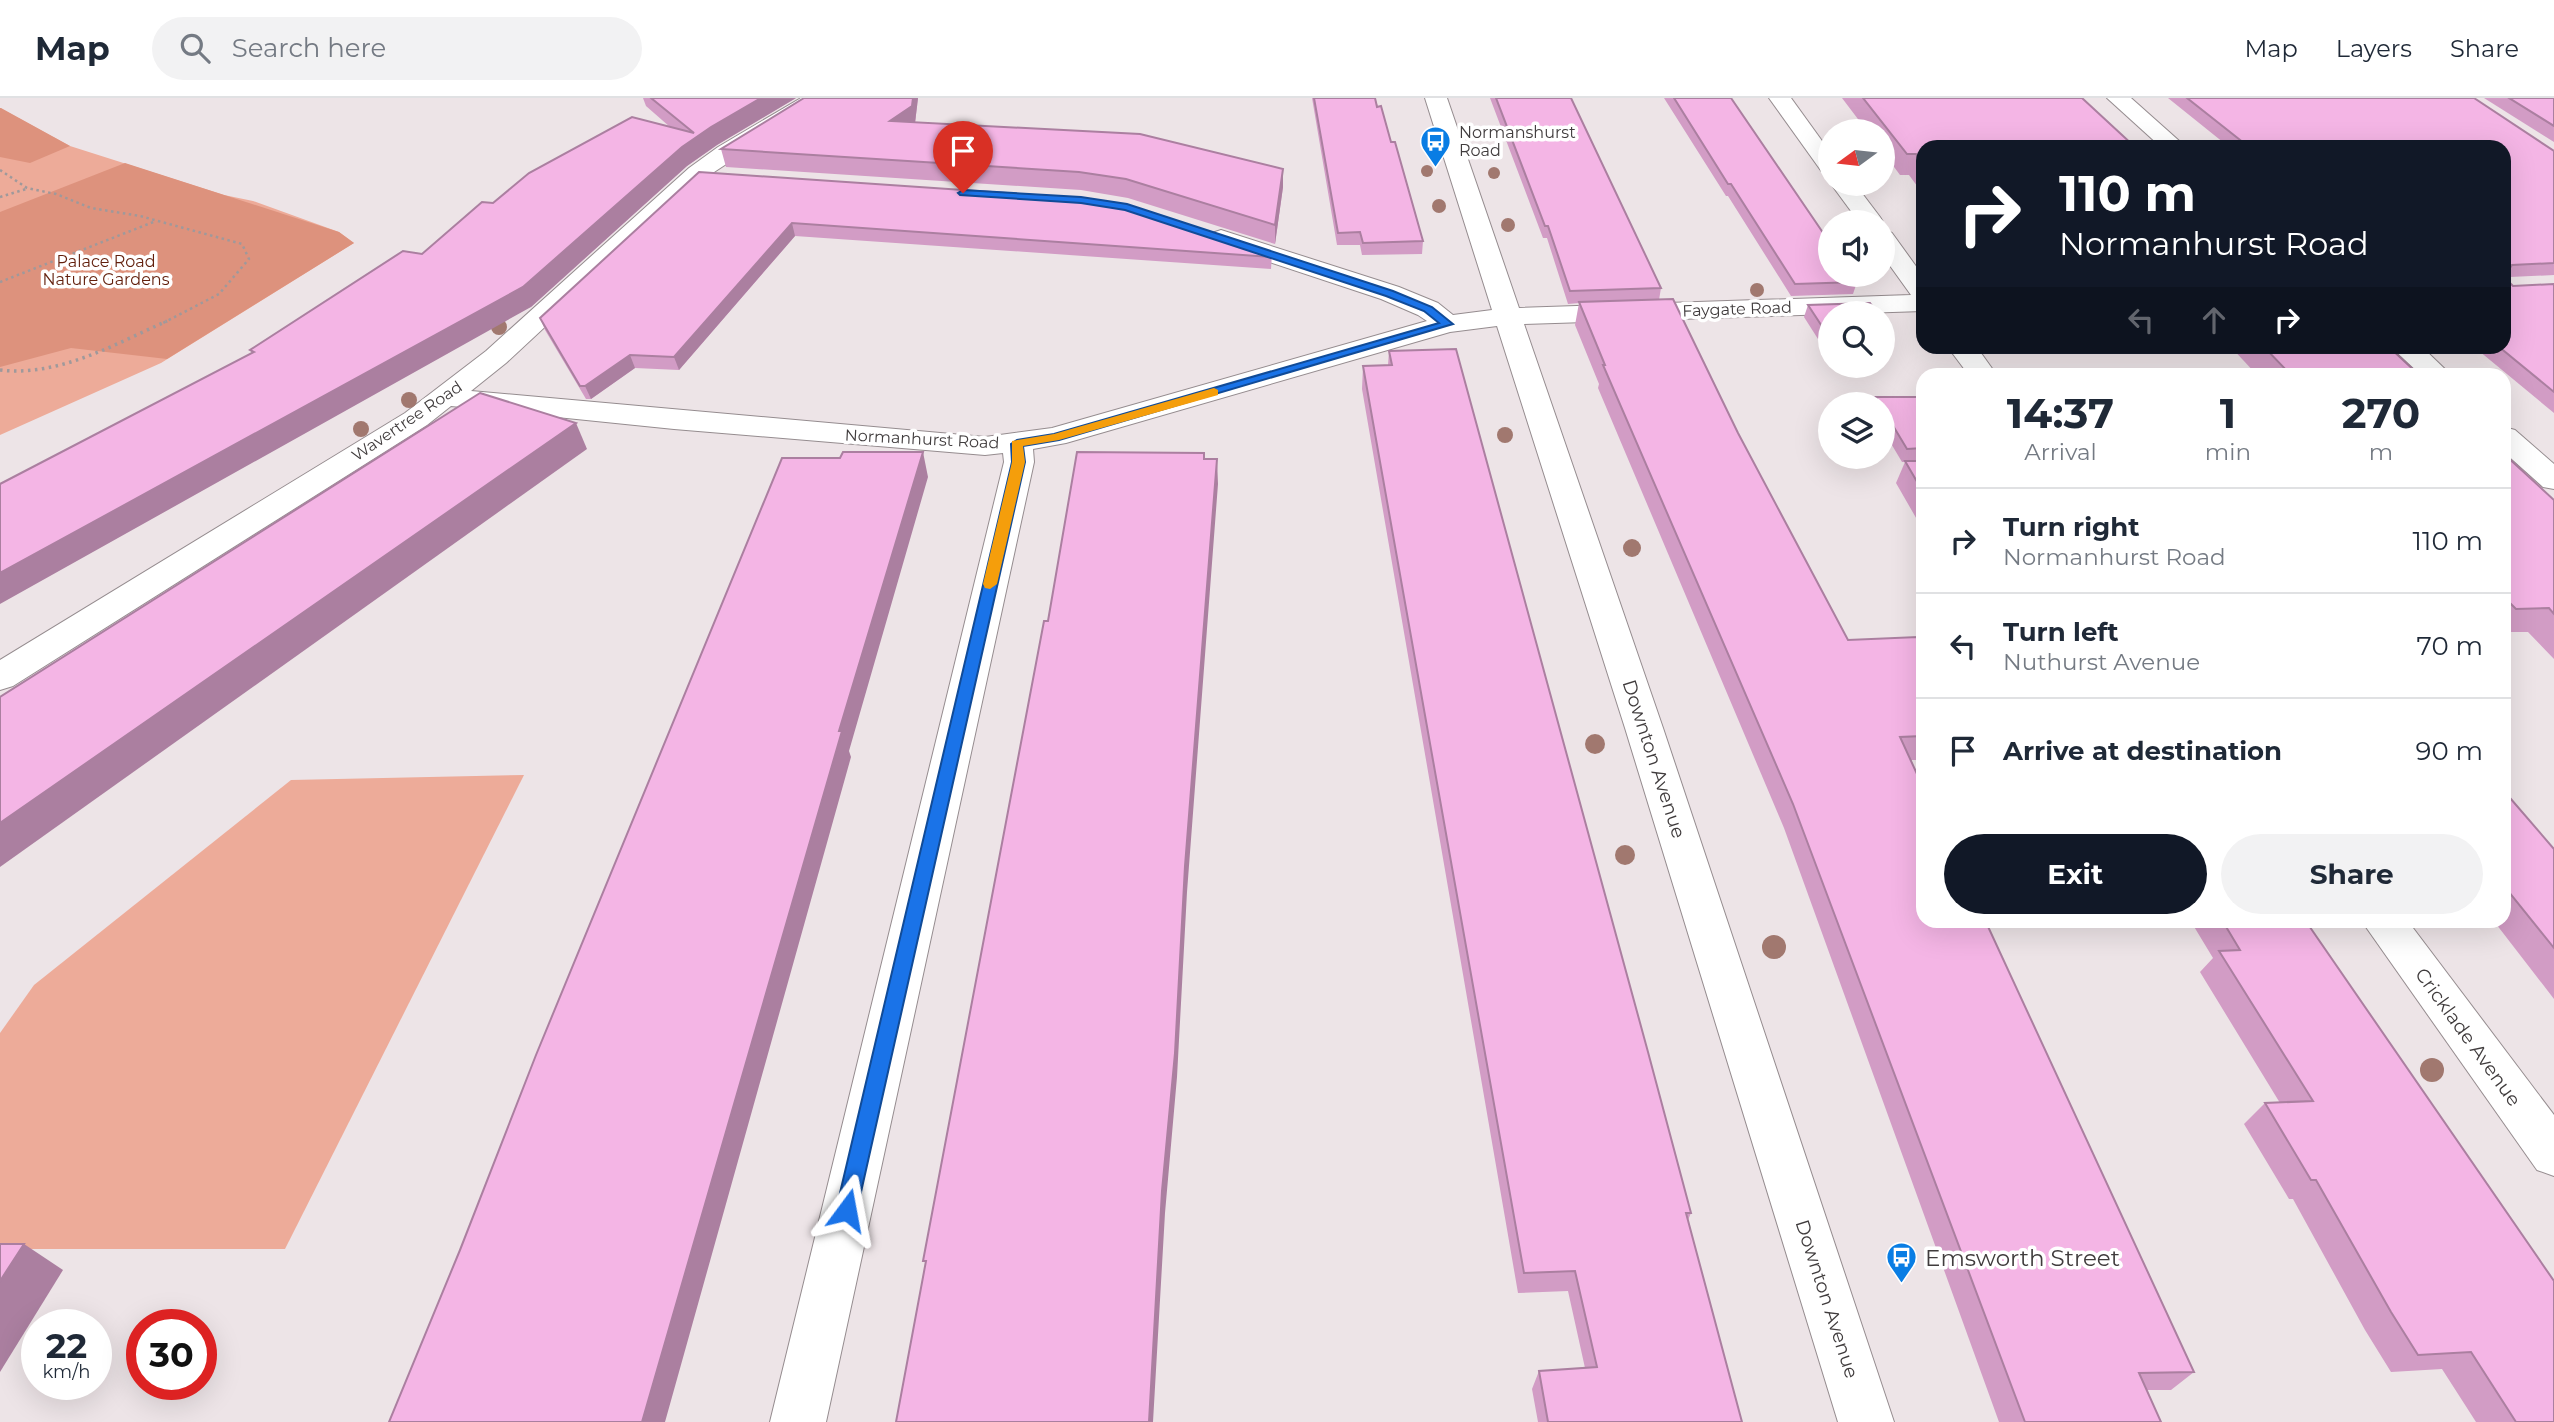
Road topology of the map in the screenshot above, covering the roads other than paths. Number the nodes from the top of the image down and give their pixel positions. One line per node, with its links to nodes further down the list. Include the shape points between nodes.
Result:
1 (816, 98): 7 (street, Wavertree Road)
2 (1436, 98): 13 (street, Downton Avenue)
3 (1780, 98): 6 (street)
4 (2118, 98): 5 (street)
5 (2167, 140)
6 (1818, 150)
7 (697, 173): 8 (street); 17 (street, Wavertree Road)
8 (730, 177)
9 (1195, 230): 14 (street, via 1390,293 1428,309)
10 (1895, 255): 11 (street)
11 (1916, 284)
12 (1916, 303): 13 (street, Faygate Road)
13 (1508, 316): 14 (street, Normanhurst Road); 25 (street, Downton Avenue)
14 (1447, 324): 19 (street, Normanhurst Road)
15 (2413, 354): 16 (street)
16 (2428, 368)
17 (446, 397): 19 (street, Normanhurst Road, via 948,444); 21 (street, Wavertree Road)
18 (2511, 442): 20 (street)
19 (1017, 444): 24 (street, via 1019,462)
20 (2554, 480)
21 (0, 677)
22 (2388, 928): 23 (street, Cricklade Avenue)
23 (2554, 1154)
24 (798, 1422)
25 (1866, 1422)

